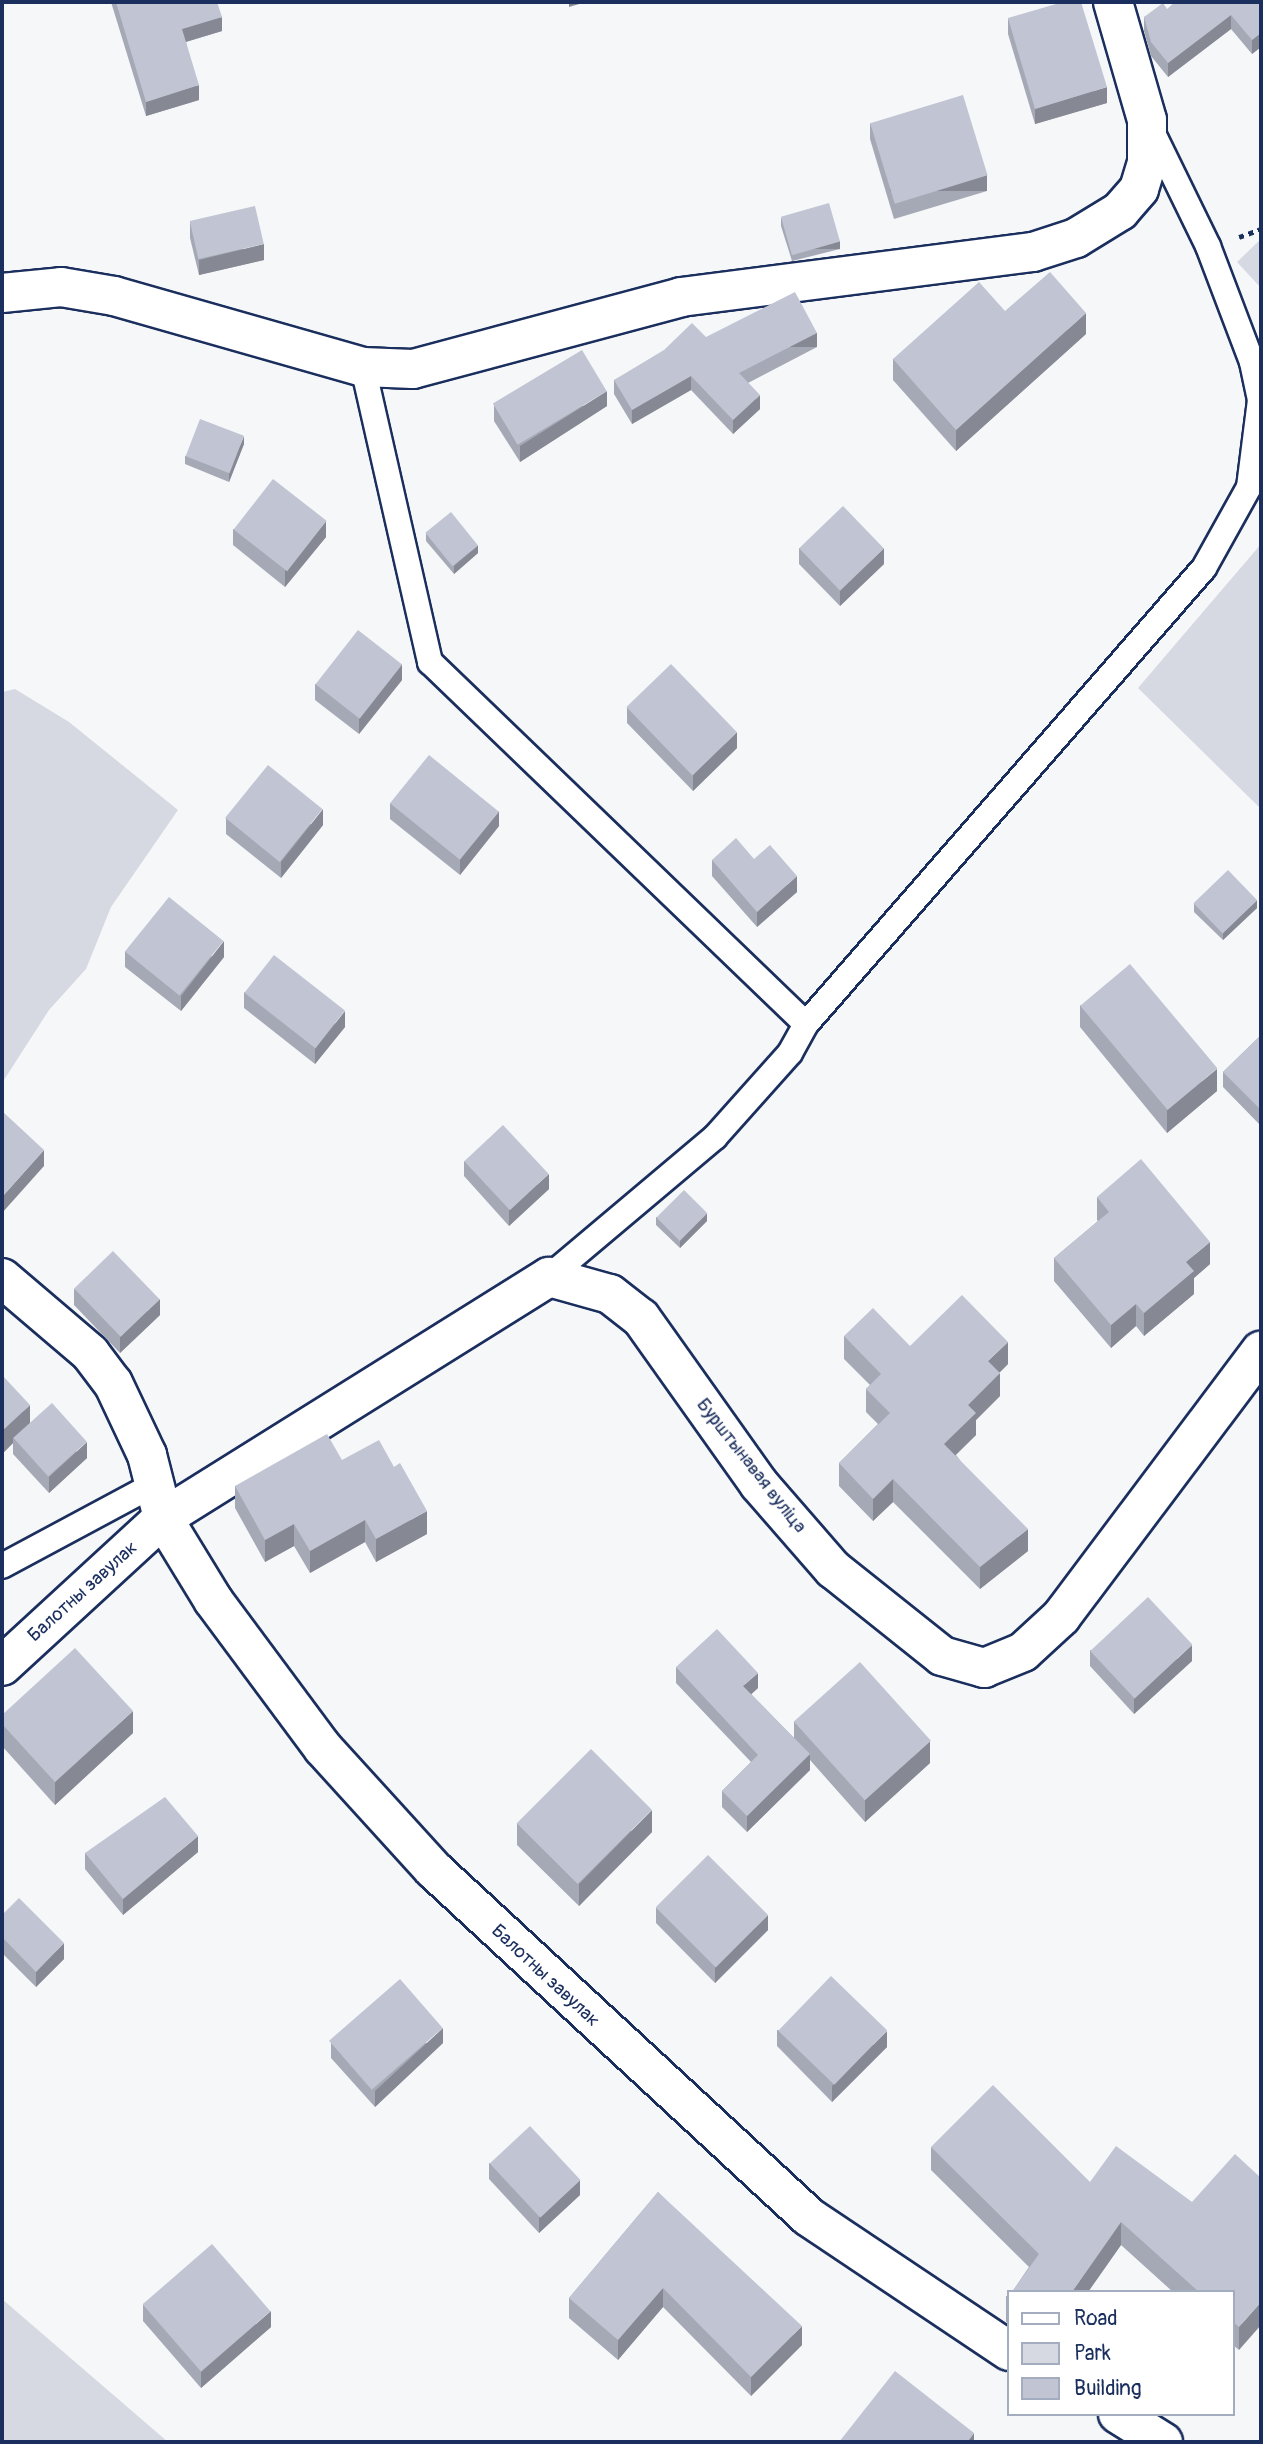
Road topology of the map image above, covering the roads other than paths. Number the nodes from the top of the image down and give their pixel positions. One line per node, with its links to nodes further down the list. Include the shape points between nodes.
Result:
1 (1113, 2): 2 (street)
2 (1147, 120): 4 (street, via 1147,163 1139,189 1120,211 1076,238 1033,252 681,297 466,360 413,369); 5 (lane, via 1208,246 1252,362 1259,434 1249,487 1204,568)
3 (2, 293): 4 (street, via 61,288 114,296)
4 (363, 367): 5 (lane, via 430,662 447,685)
5 (806, 1024): 6 (lane, via 790,1053 715,1137)
6 (549, 1277): 8 (street, Бурштынавая вуліца, via 610,1294 641,1318 759,1484 833,1569 942,1656 984,1668 1023,1652 1061,1617); 9 (street)
7 (2, 1278): 9 (street, Балотны завулак, via 52,1317 113,1383)
8 (1261, 1351)
9 (159, 1501): 10 (lane); 11 (street, Балотны завулак); 12 (street, Балотны завулак, via 213,1600 324,1748 451,1887 809,2217)
10 (2, 1566)
11 (2, 1666)
12 (1007, 2350)
13 (1121, 2416): 14 (street)
14 (1163, 2442)

